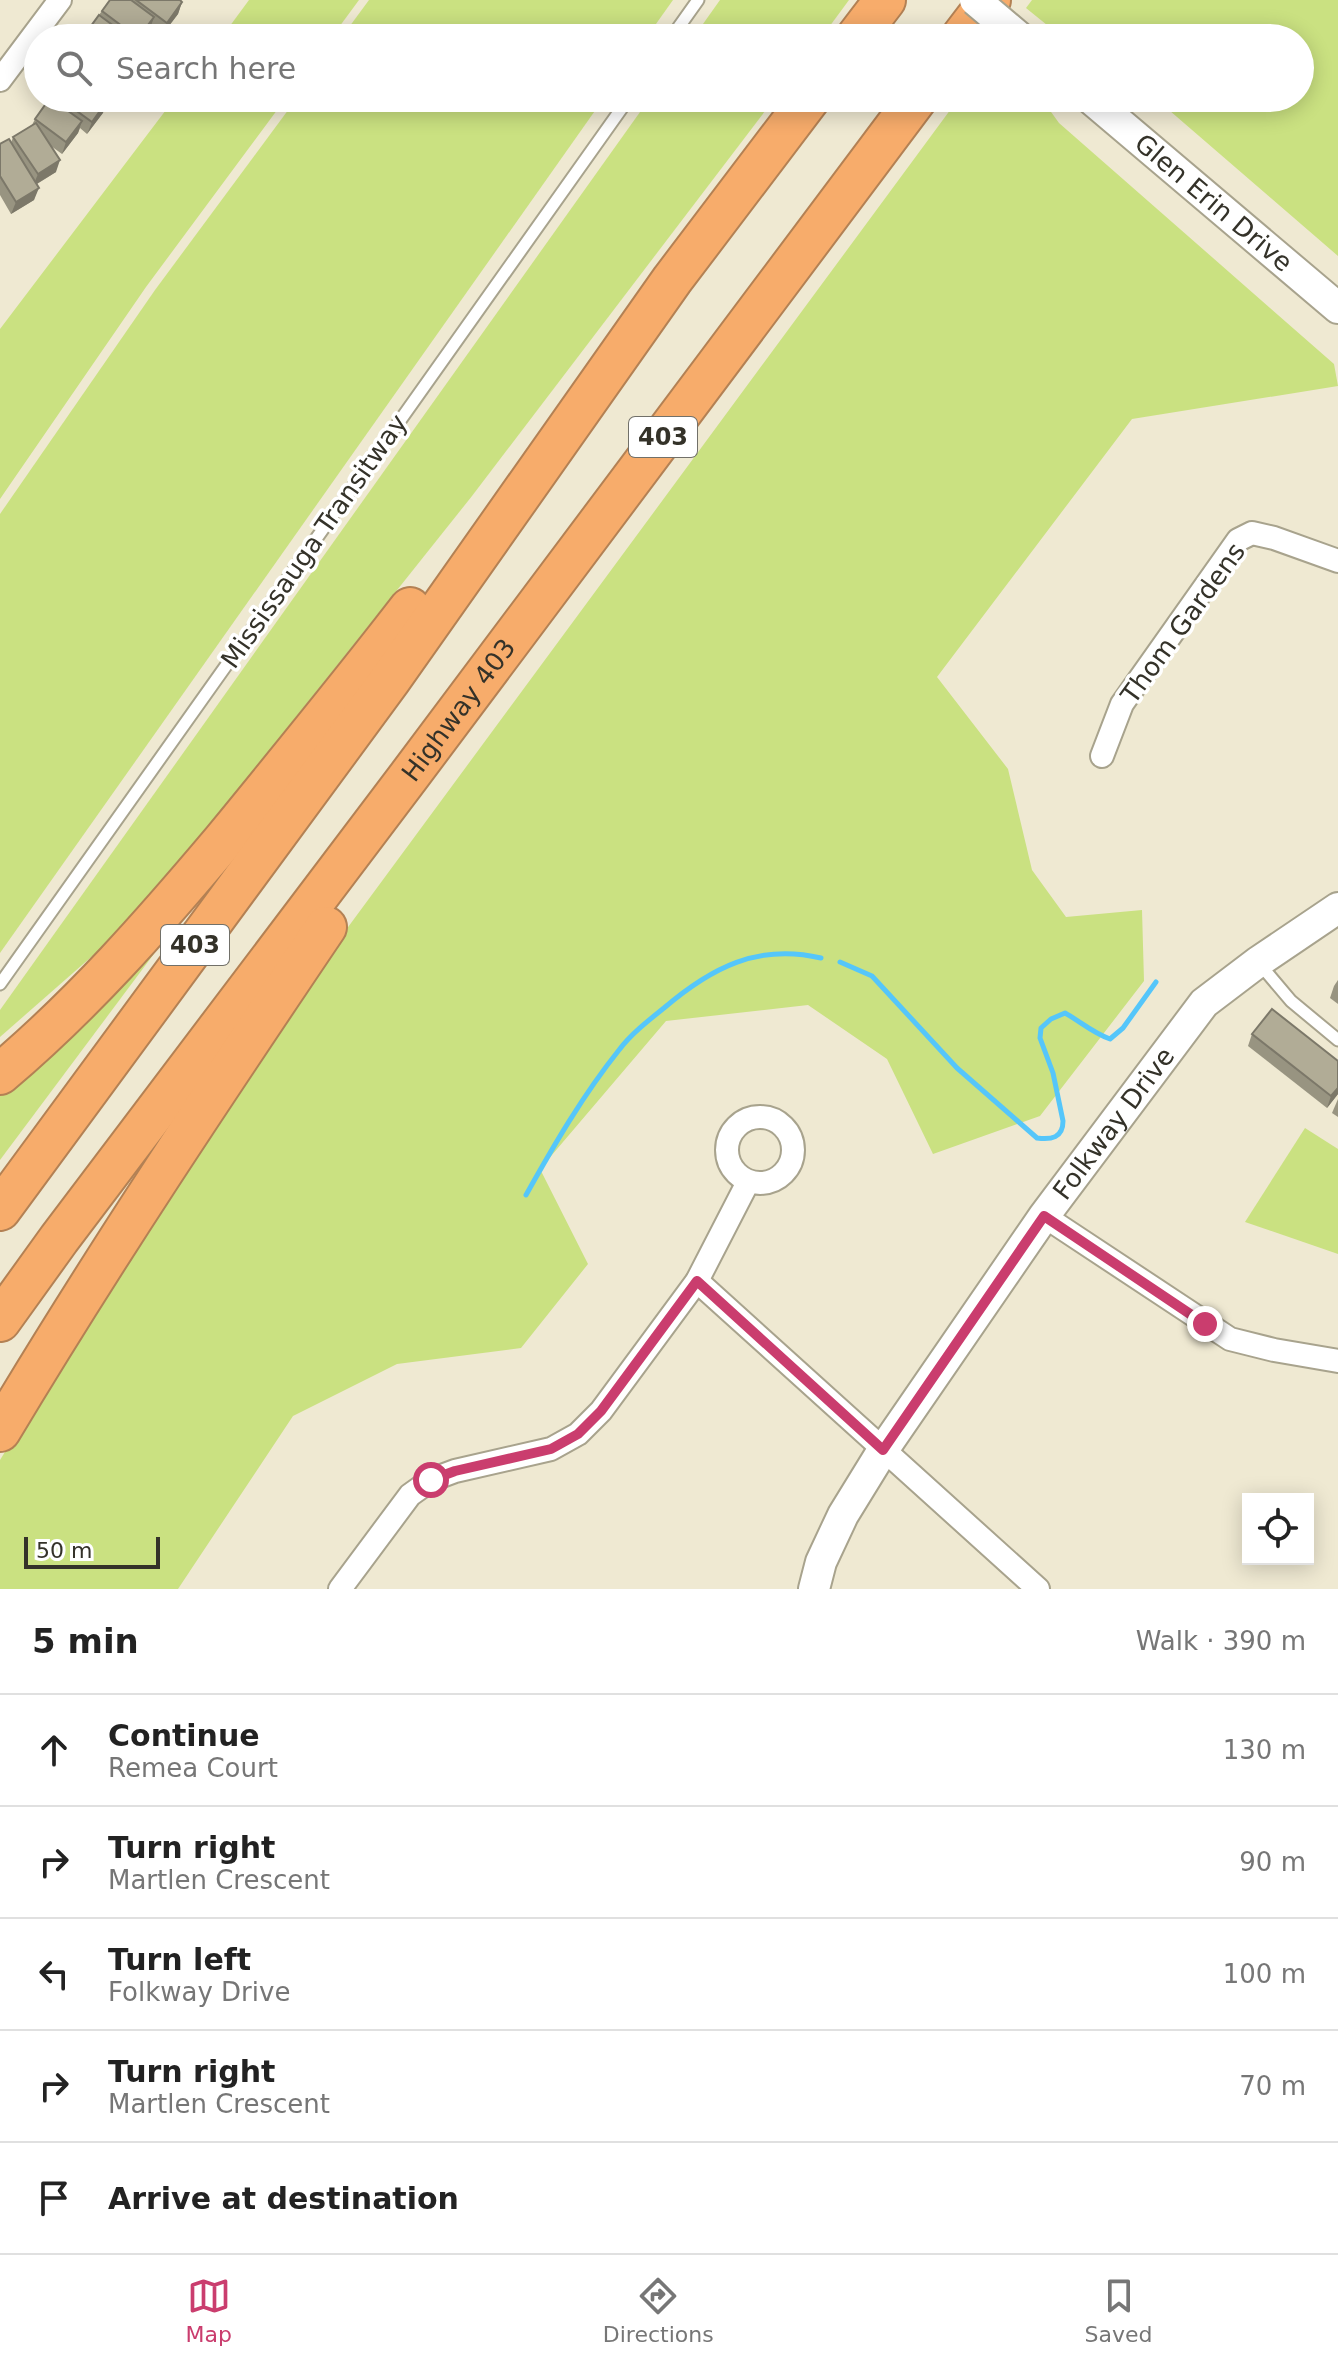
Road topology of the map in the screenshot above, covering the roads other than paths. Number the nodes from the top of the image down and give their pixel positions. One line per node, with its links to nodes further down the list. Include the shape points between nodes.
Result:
1 (60, 0): 6 (street)
2 (698, 0): 7 (lane)
3 (885, 0): 8 (highway)
4 (975, 0): 10 (street, bridge)
5 (990, 0): 9 (highway)
6 (42, 24)
7 (681, 24)
8 (867, 24)
9 (972, 24)
10 (1003, 24)
11 (24, 48): 12 (street)
12 (0, 80)
13 (619, 112): 24 (lane, Mississauga Transitway)
14 (799, 112): 17 (highway, 403)
15 (907, 112): 21 (highway, Highway 403 / 403)
16 (1107, 112): 18 (street, Glen Erin Drive)
17 (672, 280): 26 (highway, via 184,887 101,981); 28 (highway, 403, via 390,680)
18 (1338, 308)
19 (1338, 561): 20 (street, Thom Gardens, via 1252,533 1238,540 1122,704)
20 (1102, 756)
21 (409, 776): 31 (highway, Highway 403 / 403); 33 (highway, via 405,811 70,1314)
22 (1338, 908): 23 (street, Folkway Drive)
23 (1258, 962): 25 (lane, via 1291,1001); 29 (street, Folkway Drive, via 1204,1003)
24 (0, 984)
25 (1338, 1040)
26 (0, 1074)
27 (748, 1182): 30 (street)
28 (0, 1210)
29 (1044, 1216): 32 (street, via 1230,1339); 34 (street, Folkway Drive)
30 (697, 1281): 34 (street); 35 (street, via 601,1411 578,1434 551,1449 431,1480 410,1495)
31 (0, 1321)
32 (1338, 1361)
33 (0, 1431)
34 (883, 1450): 36 (street, Folkway Drive, via 843,1515); 37 (street)
35 (340, 1589)
36 (814, 1589)
37 (1038, 1589)

